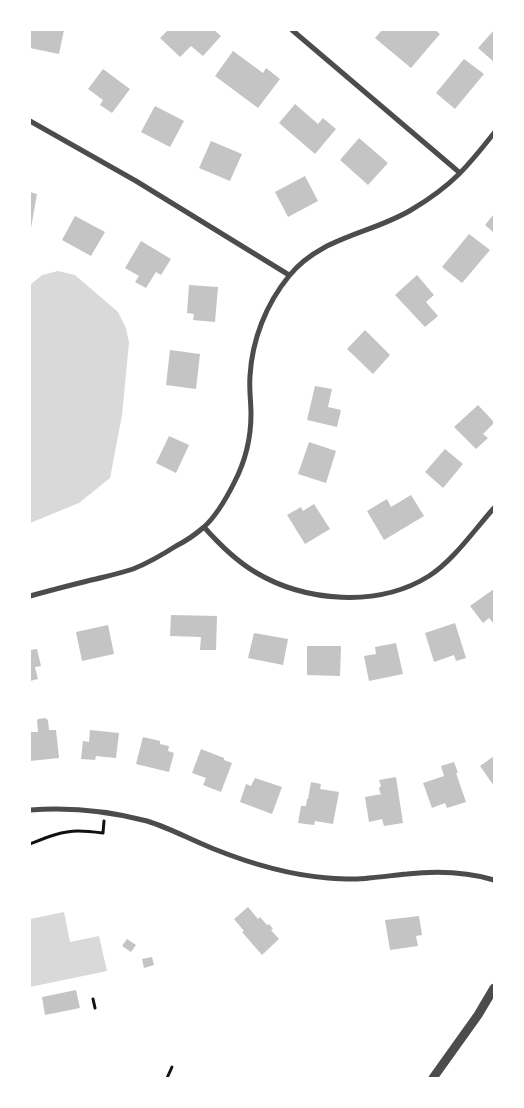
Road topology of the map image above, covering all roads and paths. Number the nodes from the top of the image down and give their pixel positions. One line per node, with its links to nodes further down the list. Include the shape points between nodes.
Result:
1 (292, 30): 4 (street)
2 (30, 121): 5 (street, via 136,181)
3 (494, 134): 4 (street)
4 (460, 173): 5 (street, via 410,211 324,247)
5 (289, 275): 7 (street, via 263,319 253,350 250,427 242,468 218,512)
6 (494, 508): 7 (street, via 448,562 430,576 409,587 364,597 331,597 283,586 234,558)
7 (204, 527): 8 (street, via 156,559 130,570)
8 (30, 596)
9 (30, 810): 10 (street, via 50,808)
10 (105, 813): 11 (path, via 103,833 59,833); 12 (street, via 148,822 213,849 287,872 368,879 432,872)
11 (30, 844)
12 (494, 880)
13 (494, 988): 18 (street)
14 (93, 999): 15 (path)
15 (95, 1008)
16 (172, 1067): 17 (path)
17 (167, 1078)
18 (433, 1078)

